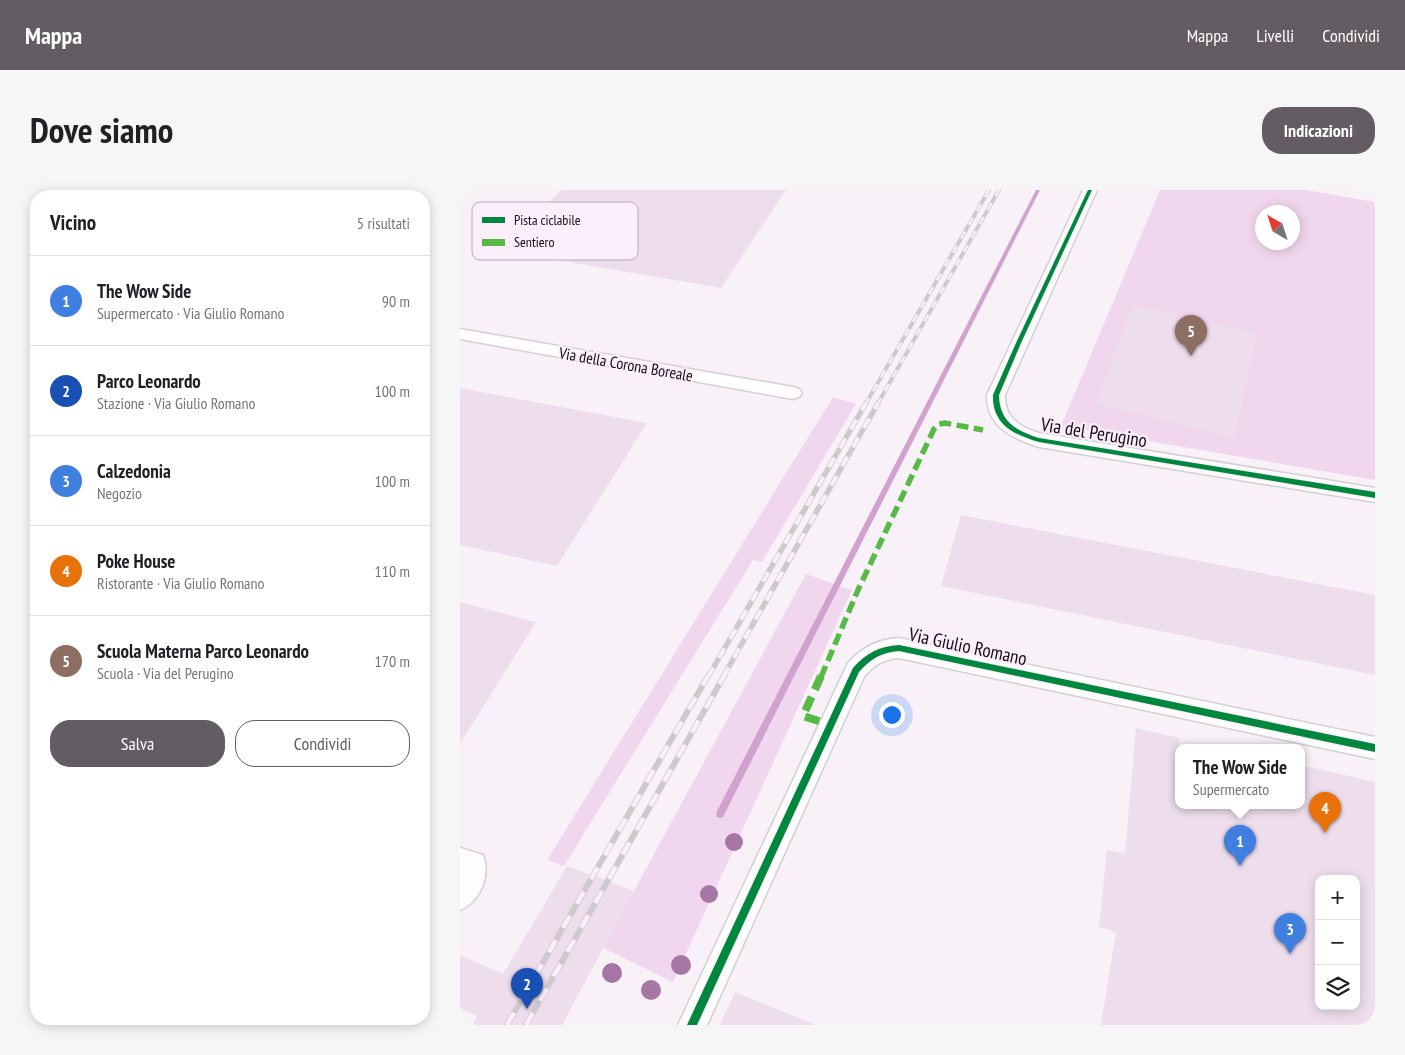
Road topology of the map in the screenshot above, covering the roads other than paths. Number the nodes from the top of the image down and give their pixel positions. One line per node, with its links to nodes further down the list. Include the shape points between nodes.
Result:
1 (1090, 190): 4 (street, Via del Perugino, via 996,395 996,408 1006,423 1023,435 1039,440)
2 (460, 334): 3 (street, Via della Corona Boreale)
3 (793, 393)
4 (1375, 495)
5 (1375, 748): 8 (street, Via Giulio Romano, via 899,648 884,650 866,659 856,670)
6 (460, 862): 7 (street, via 474,864 472,877)
7 (460, 897)
8 (692, 1025)

